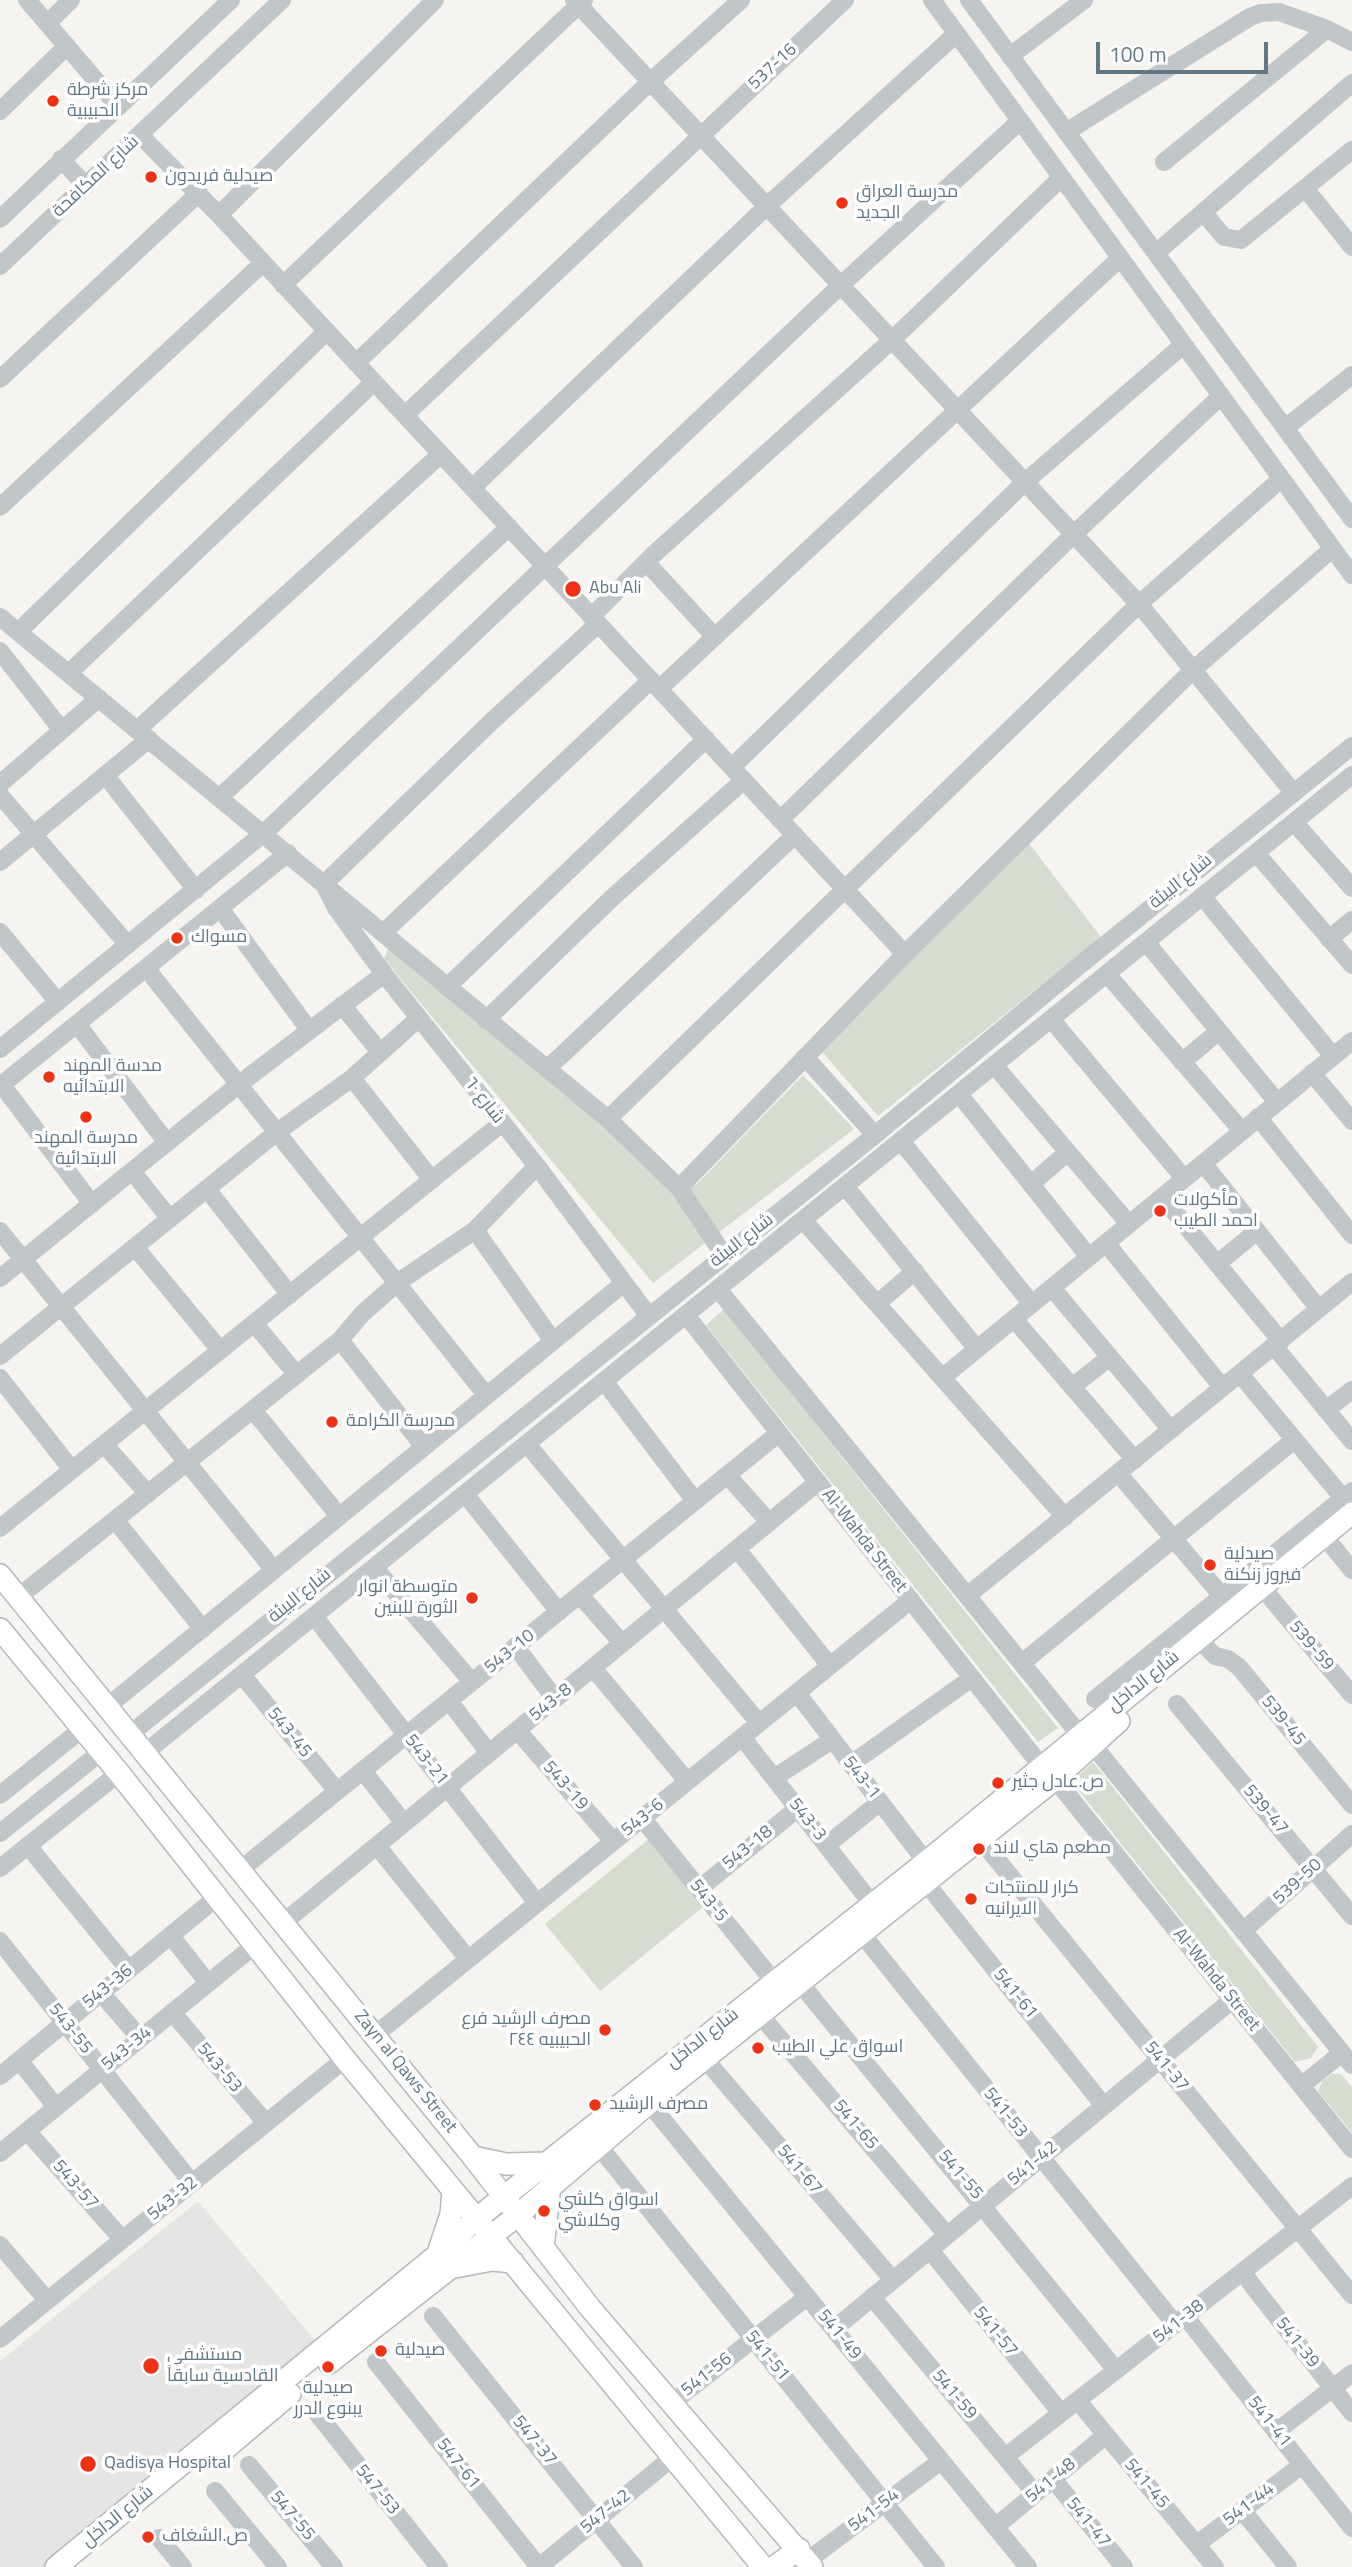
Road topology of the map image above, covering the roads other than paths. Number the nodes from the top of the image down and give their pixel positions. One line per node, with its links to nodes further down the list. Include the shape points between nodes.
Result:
1 (27, 0): 13 (street)
2 (71, 0): 13 (street)
3 (231, 0): 21 (street, شارع المكافحة)
4 (282, 0): 26 (street, شارع المكافحة)
5 (435, 0): 36 (street)
6 (741, 0): 19 (street)
7 (845, 0): 25 (street, 537-16)
8 (932, 0): 15 (street)
9 (969, 0): 18 (street)
10 (1084, 0): 18 (street)
11 (579, 2): 19 (street); 43 (street)
12 (1275, 6): 14 (street); 24 (street)
13 (48, 23): 17 (street)
14 (1327, 29): 16 (street); 29 (street)
15 (956, 34): 23 (street); 34 (street)
16 (1352, 42)
17 (67, 46): 21 (street); 22 (street)
18 (1010, 56): 24 (street)
19 (650, 82): 25 (street); 48 (street)
20 (1352, 83): 35 (street)
21 (118, 106): 28 (street, شارع المكافحة)
22 (0, 111)
23 (1020, 121): 30 (street); 44 (street)
24 (1066, 132): 39 (street)
25 (700, 134): 34 (street); 54 (street, 537-16)
26 (140, 135): 31 (street, شارع المكافحة); 33 (street)
27 (1352, 150): 32 (street)
28 (61, 159): 31 (street); 37 (street, شارع المكافحة)
29 (1164, 162)
30 (1061, 178): 40 (street); 46 (street)
31 (86, 186): 42 (street, شارع المكافحة)
32 (1305, 188): 35 (street, via 1241,240 1224,237); 38 (street)
33 (198, 193): 36 (street); 50 (street)
34 (767, 206): 44 (street); 59 (street)
35 (1203, 212): 39 (street)
36 (219, 215): 41 (street)
37 (0, 219)
38 (1350, 239)
39 (1156, 253): 55 (street)
40 (1119, 259): 47 (street); 53 (street)
41 (263, 263): 43 (street); 60 (street)
42 (0, 266)
43 (283, 285): 45 (street)
44 (841, 285): 46 (street); 66 (street)
45 (327, 331): 48 (street); 71 (street)
46 (892, 340): 53 (street); 65 (street)
47 (1183, 345): 52 (street); 58 (street)
48 (356, 363): 51 (street)
49 (1352, 375): 55 (street)
50 (0, 379)
51 (374, 382): 54 (street); 75 (street)
52 (1221, 396): 57 (street); 63 (street)
53 (957, 410): 58 (street); 72 (street)
54 (405, 415): 56 (street)
55 (1285, 428): 61 (street)
56 (441, 454): 59 (street); 79 (street)
57 (1281, 479): 64 (street); 68 (street)
58 (1025, 482): 63 (street); 82 (street)
59 (472, 488): 62 (street)
60 (0, 508)
61 (1352, 519)
62 (509, 527): 66 (street); 88 (street)
63 (1074, 534): 68 (street); 89 (street)
64 (1332, 549): 67 (street); 74 (street)
65 (646, 562): 70 (street); 72 (street)
66 (546, 567): 70 (street); 92 (street)
67 (1352, 575)
68 (1139, 604): 74 (street); 98 (street)
69 (0, 617): 71 (street)
70 (595, 621): 76 (street); 97 (street)
71 (18, 632): 75 (street)
72 (715, 637): 76 (street)
73 (0, 651): 78 (street)
74 (1194, 668): 86 (street); 109 (street)
75 (69, 673): 77 (street)
76 (656, 684): 80 (street); 105 (street)
77 (99, 698): 78 (street); 79 (street)
78 (61, 729): 85 (street)
79 (143, 734): 83 (street); 88 (street)
80 (706, 739): 82 (street); 115 (street)
81 (1352, 746): 86 (street, شارع البيئة)
82 (738, 773): 89 (street); 120 (street)
83 (105, 775): 91 (street); 100 (street)
84 (1352, 776): 90 (street, شارع البيئة)
85 (0, 784)
86 (1293, 792): 110 (street, شارع البيئة)
87 (0, 795): 91 (street)
88 (220, 797): 92 (street)
89 (780, 820): 93 (street)
90 (1294, 822): 95 (street, شارع البيئة); 99 (street)
91 (33, 833): 96 (street); 108 (street)
92 (264, 833): 94 (street); 100 (street)
93 (795, 835): 98 (street); 132 (street)
94 (288, 853): 97 (street); 102 (street)
95 (1256, 853): 101 (street, شارع البيئة); 106 (street)
96 (0, 862)
97 (324, 884): 105 (street); 113 (street, شارع ٦٠)
98 (845, 888): 109 (street); 140 (street)
99 (1352, 888)
100 (196, 890): 108 (street)
101 (1202, 896): 107 (street, شارع البيئة); 127 (street)
102 (220, 908): 112 (street); 122 (street)
103 (1352, 920): 106 (street)
104 (0, 932): 116 (street)
105 (383, 933): 115 (street)
106 (1329, 939): 111 (street)
107 (1146, 942): 114 (street, شارع البيئة); 123 (street)
108 (128, 945): 116 (street)
109 (905, 954): 128 (street)
110 (1080, 965): 114 (street); 145 (street, شارع البيئة)
111 (1352, 965)
112 (146, 968): 121 (street); 136 (street)
113 (384, 974): 117 (street); 118 (street, شارع ٦٠)
114 (1101, 979): 119 (street, شارع البيئة); 129 (street)
115 (447, 987): 120 (street)
116 (58, 1002): 125 (street)
117 (342, 1005): 122 (street); 126 (street)
118 (419, 1018): 126 (street); 142 (street, شارع ٦٠)
119 (1051, 1019): 131 (street, شارع البيئة); 152 (street)
120 (486, 1020): 132 (street)
121 (77, 1024): 130 (street); 147 (street)
122 (309, 1030): 136 (street)
123 (1219, 1031): 129 (street); 138 (street)
124 (1352, 1041): 127 (street)
125 (5, 1044): 130 (street)
126 (380, 1052): 134 (street)
127 (1333, 1056): 133 (street)
128 (805, 1057): 145 (street); 156 (street)
129 (1182, 1062): 143 (street)
130 (29, 1063): 135 (street)
131 (993, 1066): 137 (street, شارع البيئة); 148 (street)
132 (547, 1069): 140 (street)
133 (1312, 1073): 138 (street); 141 (street)
134 (352, 1078): 144 (street); 153 (street)
135 (1, 1085): 159 (street)
136 (238, 1085): 144 (street); 147 (street)
137 (959, 1094): 146 (street, شارع البيئة); 154 (street)
138 (1277, 1102): 139 (street)
139 (1258, 1117): 143 (street); 167 (street)
140 (608, 1119): 156 (street)
141 (1352, 1121)
142 (502, 1123): 150 (street, شارع ٦٠); 153 (street)
143 (1242, 1131): 149 (street)
144 (277, 1132): 157 (street); 166 (street)
145 (875, 1135): 170 (street, شارع البيئة)
146 (901, 1141): 155 (street, شارع البيئة); 183 (street)
147 (167, 1143): 151 (street)
148 (1068, 1152): 154 (street); 162 (street)
149 (1203, 1163): 152 (street); 165 (street)
150 (537, 1167): 163 (street); 178 (street, شارع ٦٠)
151 (132, 1171): 159 (street); 160 (street)
152 (1184, 1178): 158 (street)
153 (432, 1180): 166 (street)
154 (1031, 1184): 171 (street)
155 (845, 1186): 161 (street, شارع البيئة); 174 (street)
156 (679, 1188): 170 (street)
157 (206, 1189): 160 (street); 181 (street)
158 (1162, 1197): 162 (street); 173 (street)
159 (92, 1204): 172 (street)
160 (170, 1219): 169 (street)
161 (803, 1220): 180 (street, شارع البيئة); 182 (street)
162 (1129, 1224): 168 (street)
163 (475, 1230): 177 (street); 191 (street)
164 (0, 1231): 172 (street)
165 (1257, 1231): 173 (street); 185 (street)
166 (362, 1236): 177 (street); 181 (street)
167 (1352, 1236)
168 (1106, 1243): 171 (street); 203 (street)
169 (135, 1247): 184 (street); 194 (street)
170 (724, 1255): 186 (street, شارع البيئة)
171 (1089, 1257): 179 (street)
172 (23, 1260): 175 (street); 184 (street)
173 (1217, 1264): 192 (street)
174 (915, 1271): 182 (street); 193 (street)
175 (0, 1278)
176 (1352, 1282): 185 (street)
177 (397, 1283): 190 (street); 205 (street)
178 (624, 1283): 186 (street, شارع ٦٠); 191 (street)
179 (1052, 1287): 183 (street); 196 (street)
180 (718, 1289): 187 (street, شارع البيئة); 243 (street)
181 (290, 1295): 189 (street)
182 (879, 1302): 199 (street)
183 (1031, 1303): 188 (street)
184 (62, 1306): 195 (street); 209 (street)
185 (1319, 1309): 192 (street)
186 (648, 1315): 206 (street, شارع البيئة)
187 (686, 1315): 201 (street, شارع البيئة); 212 (street, Al-Wahda Street)
188 (1014, 1319): 193 (street); 202 (street)
189 (254, 1323): 194 (street); 198 (street)
190 (340, 1340): 198 (street); 217 (street)
191 (553, 1341): 205 (street)
192 (1278, 1344): 197 (street); 208 (street)
193 (977, 1349): 199 (street)
194 (220, 1350): 209 (street)
195 (0, 1356)
196 (1110, 1357): 202 (street); 211 (street)
197 (1240, 1374): 203 (street); 213 (street)
198 (297, 1375): 207 (street)
199 (943, 1377): 229 (street)
200 (0, 1378): 220 (street)
201 (604, 1381): 210 (street, شارع البيئة); 226 (street)
202 (1072, 1387): 218 (street)
203 (1222, 1387): 211 (street)
204 (1352, 1390): 208 (street)
205 (486, 1395): 217 (street)
206 (545, 1398): 210 (street); 272 (street, شارع البيئة)
207 (253, 1410): 219 (street); 228 (street)
208 (1326, 1410): 214 (street)
209 (145, 1411): 215 (street); 219 (street)
210 (560, 1417): 216 (street, شارع البيئة)
211 (1171, 1430): 218 (street)
212 (779, 1433): 222 (street, 543-10); 223 (street, Al-Wahda Street)
213 (1293, 1441): 227 (street); 234 (street)
214 (1352, 1441)
215 (104, 1444): 220 (street); 224 (street)
216 (527, 1444): 225 (street, شارع البيئة); 237 (street)
217 (424, 1447): 228 (street)
218 (1135, 1460): 221 (street)
219 (187, 1463): 224 (street); 239 (street)
220 (72, 1469): 232 (street)
221 (1118, 1473): 229 (street); 234 (street)
222 (727, 1475): 226 (street, 543-10); 231 (street)
223 (818, 1482): 231 (street, 543-8); 247 (street, Al-Wahda Street)
224 (148, 1494): 230 (street)
225 (465, 1494): 238 (street, شارع البيئة); 249 (street)
226 (695, 1501): 237 (street, 543-10)
227 (1349, 1501): 244 (street); 253 (main road, شارع الداخل)
228 (339, 1516): 239 (street)
229 (1065, 1517): 243 (street)
230 (115, 1520): 246 (street); 252 (street)
231 (769, 1522): 236 (street, 543-8)
232 (0, 1528)
233 (1352, 1531): 235 (main road, شارع الداخل)
234 (1172, 1539): 244 (street); 256 (street)
235 (1333, 1547): 240 (street); 245 (main road, شارع الداخل)
236 (737, 1549): 248 (street, 543-8); 257 (street)
237 (622, 1560): 242 (street, 543-10); 248 (street)
238 (374, 1567): 250 (street, شارع البيئة); 261 (street)
239 (274, 1570): 252 (street)
240 (1352, 1570)
241 (0, 1574): 246 (main road, Zayn al Qaws Street)
242 (580, 1595): 249 (street, 543-10); 254 (street)
243 (967, 1596): 256 (street)
244 (1222, 1596): 253 (street)
245 (1269, 1597): 253 (main road, شارع الداخل); 263 (street, 539-59)
246 (17, 1598): 268 (main road, Zayn al Qaws Street)
247 (911, 1600): 257 (street, 543-6); 260 (street, Al-Wahda Street)
248 (664, 1608): 254 (street, 543-8); 269 (street)
249 (559, 1612): 255 (street, 543-10)
250 (314, 1616): 259 (street, شارع البيئة); 273 (street, 543-21)
251 (0, 1629): 270 (main road)
252 (203, 1629): 268 (street)
253 (1199, 1636): 265 (street); 276 (main road, شارع الداخل); 289 (street, 539-45, via 1215,1656 1239,1667)
254 (622, 1643): 258 (street, 543-8)
255 (516, 1647): 261 (street, 543-10); 264 (street)
256 (1022, 1663): 276 (street)
257 (830, 1666): 262 (street, 543-6)
258 (593, 1668): 264 (street, 543-8); 285 (street)
259 (242, 1675): 278 (street, شارع البيئة); 287 (street, 543-45)
260 (972, 1678): 280 (street); 283 (street, Al-Wahda Street)
261 (472, 1682): 266 (street, 543-10)
262 (797, 1693): 269 (street, 543-6); 275 (street, 543-1)
263 (1352, 1695)
264 (555, 1699): 271 (street, 543-8)
265 (1095, 1699)
266 (449, 1701): 273 (street, 543-10); 279 (street)
267 (1177, 1704): 304 (street, 539-47)
268 (108, 1706): 272 (main road, Zayn al Qaws Street)
269 (759, 1723): 274 (street, 543-6)
270 (82, 1729): 277 (main road); 288 (street)
271 (517, 1730): 279 (street, 543-8); 299 (street, 543-19)
272 (130, 1734): 278 (main road, Zayn al Qaws Street)
273 (407, 1735): 281 (street, 543-10); 286 (street, 543-21)
274 (743, 1737): 284 (street, 543-3); 285 (street, 543-6)
275 (832, 1740): 280 (street, 543-1); 284 (street)
276 (1086, 1740): 283 (main road, شارع الداخل); 313 (street)
277 (101, 1752): 282 (main road); 295 (street)
278 (146, 1752): 292 (main road, Zayn al Qaws Street)
279 (489, 1753): 286 (street, 543-8)
280 (851, 1765): 290 (street, 543-1)
281 (363, 1771): 287 (street, 543-10); 294 (street)
282 (119, 1773): 297 (main road); 301 (street)
283 (1048, 1773): 298 (main road, شارع الداخل); 306 (main road, شارع الداخل); 324 (street, Al-Wahda Street)
284 (774, 1778): 291 (street, 543-3)
285 (687, 1781): 293 (street, 543-6)
286 (447, 1788): 294 (street, 543-8); 309 (street, 543-21)
287 (337, 1791): 305 (street, 543-10)
288 (0, 1795)
289 (1349, 1796)
290 (880, 1802): 300 (street); 306 (street, 543-1)
291 (798, 1808): 300 (street, 543-3); 307 (street, 543-18)
292 (196, 1815): 297 (main road); 305 (main road, Zayn al Qaws Street)
293 (642, 1818): 299 (street, 543-6); 307 (street, 543-5)
294 (404, 1824): 302 (street, 543-8)
295 (0, 1833)
296 (1352, 1834): 304 (street, 539-50)
297 (168, 1837): 308 (main road)
298 (980, 1839): 306 (main road, شارع الداخل); 332 (street, 541-37)
299 (613, 1841): 309 (street, 543-6)
300 (827, 1845): 310 (street, 543-3)
301 (28, 1846): 303 (street); 319 (street)
302 (377, 1846): 312 (street, 543-8); 318 (street)
303 (0, 1868)
304 (1313, 1868): 311 (street, 539-47); 313 (street, 539-50)
305 (240, 1870): 312 (main road, Zayn al Qaws Street)
306 (926, 1872): 310 (main road, شارع الداخل); 314 (main road, شارع الداخل); 339 (street, 541-61)
307 (699, 1889): 321 (street, 543-5)
308 (216, 1898): 315 (street, 543-36); 317 (main road)
309 (537, 1903): 318 (street, 543-6)
310 (872, 1904): 321 (main road, شارع الداخل)
311 (1352, 1916)
312 (283, 1923): 328 (main road, Zayn al Qaws Street)
313 (1243, 1931): 333 (street)
314 (862, 1934): 322 (main road, شارع الداخل); 347 (street, 541-53)
315 (171, 1936): 319 (street, 543-36); 320 (street)
316 (0, 1941): 327 (street, 543-55)
317 (255, 1945): 320 (street, 543-34); 330 (main road)
318 (468, 1959): 328 (street, 543-6)
319 (129, 1970): 323 (street, 543-36)
320 (208, 1983): 325 (street, 543-34)
321 (775, 1983): 348 (main road, شارع الداخل)
322 (800, 1983): 326 (main road, شارع الداخل); 354 (street, 541-55)
323 (101, 1993): 327 (street, 543-36); 329 (street)
324 (1232, 2000): 332 (street, 541-42); 337 (street, Al-Wahda Street)
325 (172, 2012): 329 (street, 543-34); 341 (street, 543-53)
326 (761, 2016): 331 (main road, شارع الداخل); 358 (street, 541-65)
327 (65, 2023): 334 (street, 543-36); 335 (street, 543-55)
328 (375, 2035): 330 (main road); 346 (main road, Zayn al Qaws Street)
329 (140, 2038): 335 (street, 543-34)
330 (345, 2059): 341 (street, 543-32); 352 (main road)
331 (705, 2059): 338 (main road, شارع الداخل); 367 (street, 541-67)
332 (1160, 2059): 339 (street, 541-42); 357 (street, 541-37)
333 (1347, 2059): 337 (street)
334 (19, 2060): 336 (street, 543-36); 340 (street)
335 (102, 2070): 340 (street, 543-34); 349 (street, 543-55)
336 (0, 2076)
337 (1301, 2086): 344 (street, Al-Wahda Street)
338 (649, 2104): 343 (main road, شارع الداخل); 369 (street, 541-49)
339 (1104, 2106): 347 (street, 541-42)
340 (56, 2107): 342 (street, 543-34)
341 (266, 2123): 349 (street, 543-32)
342 (27, 2131): 345 (street, 543-34); 360 (street, 543-57)
343 (598, 2145): 350 (main road, شارع الداخل); 376 (street, 541-51)
344 (1352, 2149)
345 (0, 2153)
346 (473, 2157): 348 (main road, via 506,2164); 353 (main road, Zayn al Qaws Street)
347 (1041, 2157): 354 (street, 541-42); 373 (street, 541-53)
348 (545, 2163): 353 (main road, شارع الداخل)
349 (192, 2183): 360 (street, 543-32)
350 (550, 2186): 355 (main road, شارع الداخل); 362 (main road)
351 (1352, 2186): 357 (street, 541-38)
352 (453, 2191): 356 (main road); 364 (main road)
353 (505, 2196): 355 (main road, Zayn al Qaws Street); 356 (main road, شارع الداخل)
354 (984, 2204): 358 (street, 541-42); 378 (street, 541-55)
355 (518, 2215): 359 (main road, شارع الداخل); 362 (main road, Zayn al Qaws Street)
356 (476, 2219): 359 (main road); 364 (main road, شارع الداخل)
357 (1297, 2228): 366 (street, 541-38); 368 (street, 541-37)
358 (947, 2235): 363 (street, 541-42)
359 (492, 2236): 364 (main road, شارع الداخل); 365 (main road)
360 (122, 2239): 371 (street, 543-32)
361 (0, 2245): 371 (street)
362 (543, 2247): 382 (main road, Zayn al Qaws Street)
363 (929, 2250): 367 (street, 541-42); 384 (street, 541-57)
364 (443, 2262): 365 (main road); 404 (main road, شارع الداخل); 405 (main road, شارع الداخل)
365 (513, 2262): 388 (main road)
366 (1242, 2272): 373 (street, 541-38); 380 (street, 541-39)
367 (893, 2280): 370 (street, 541-42)
368 (1352, 2295)
369 (807, 2297): 374 (street, 541-49); 376 (street, 541-56)
370 (872, 2297): 374 (street, 541-42); 389 (street, 541-59)
371 (47, 2300): 375 (street, 543-32)
372 (433, 2316): 398 (street, 547-37)
373 (1180, 2320): 378 (street, 541-38); 386 (street, 541-41)
374 (834, 2329): 390 (street, 541-49)
375 (0, 2339)
376 (754, 2339): 382 (street, 541-56); 396 (street, 541-51)
377 (376, 2362): 410 (street, 547-61)
378 (1116, 2370): 381 (street, 541-38)
379 (1352, 2373): 380 (street)
380 (1332, 2388): 385 (street, 541-39); 386 (street)
381 (1078, 2400): 384 (street, 541-38); 387 (street, 541-45)
382 (673, 2402): 403 (main road, Zayn al Qaws Street)
383 (316, 2412): 409 (street, 547-53)
384 (1061, 2413): 389 (street, 541-38)
385 (1352, 2413)
386 (1276, 2432): 392 (street, 541-41)
387 (1106, 2435): 393 (street, 541-48); 402 (street, 541-45)
388 (673, 2457): 398 (street, 547-42); 412 (main road)
389 (1005, 2457): 395 (street, 541-59)
390 (941, 2461): 396 (street, 541-54); 399 (street, 541-49)
391 (249, 2465): 408 (street, 547-55)
392 (1302, 2465): 397 (street, 541-44); 400 (street, 541-41)
393 (1053, 2479): 395 (street, 541-48); 416 (street, 541-47)
394 (215, 2491): 407 (street)
395 (1035, 2493): 399 (street, 541-48)
396 (885, 2503): 403 (street, 541-54); 414 (street, 541-51)
397 (1242, 2510): 402 (street, 541-44); 418 (street)
398 (596, 2519): 410 (street, 547-42); 411 (street, 547-37)
399 (995, 2526): 415 (street, 541-49)
400 (1352, 2528)
401 (159, 2538): 406 (street)
402 (1196, 2544): 417 (street, 541-45)
403 (806, 2559): 413 (main road)
404 (56, 2567)
405 (77, 2567)
406 (183, 2567)
407 (278, 2567)
408 (334, 2567)
409 (439, 2567)
410 (539, 2567)
411 (634, 2567)
412 (763, 2567)
413 (774, 2567)
414 (936, 2567)
415 (1028, 2567)
416 (1124, 2567)
417 (1215, 2567)
418 (1288, 2567)

